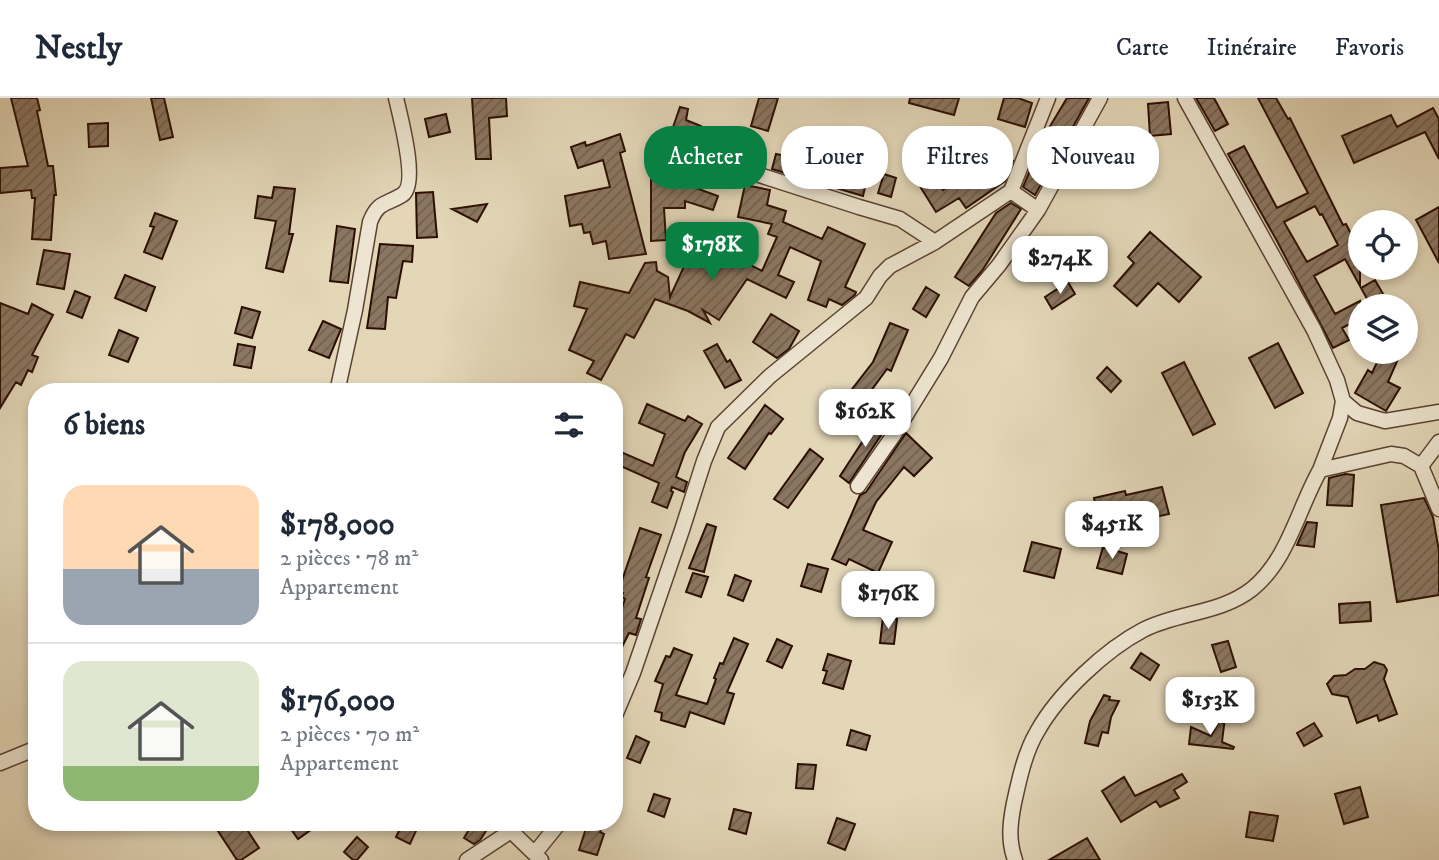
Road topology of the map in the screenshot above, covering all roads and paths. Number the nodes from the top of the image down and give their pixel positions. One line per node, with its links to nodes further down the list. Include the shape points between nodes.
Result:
1 (396, 98): 9 (street, via 406,140 409,187 382,203 370,222)
2 (1048, 98): 6 (street)
3 (1100, 98): 7 (street)
4 (1185, 98): 10 (street, via 1314,330)
5 (767, 177): 8 (street, via 890,215)
6 (1011, 191): 7 (street); 8 (street)
7 (1038, 210): 15 (street, via 972,297 941,358)
8 (935, 242): 17 (street, via 890,266 866,298 770,376 718,427)
9 (339, 383)
10 (1343, 401): 11 (street, via 1357,412 1385,421); 14 (street)
11 (1439, 412)
12 (1439, 442): 13 (street)
13 (1421, 466): 14 (street, via 1391,454); 16 (street)
14 (1320, 470): 25 (street, via 1277,561 1251,589 1216,608 1147,628 1123,642 1049,713 1035,734 1017,788 1010,828)
15 (858, 486)
16 (1439, 509)
17 (623, 697)
18 (28, 752): 19 (street)
19 (0, 763)
20 (500, 831): 24 (street)
21 (509, 831): 23 (street)
22 (554, 831): 23 (street)
23 (538, 857)
24 (467, 860)
25 (1015, 860)

